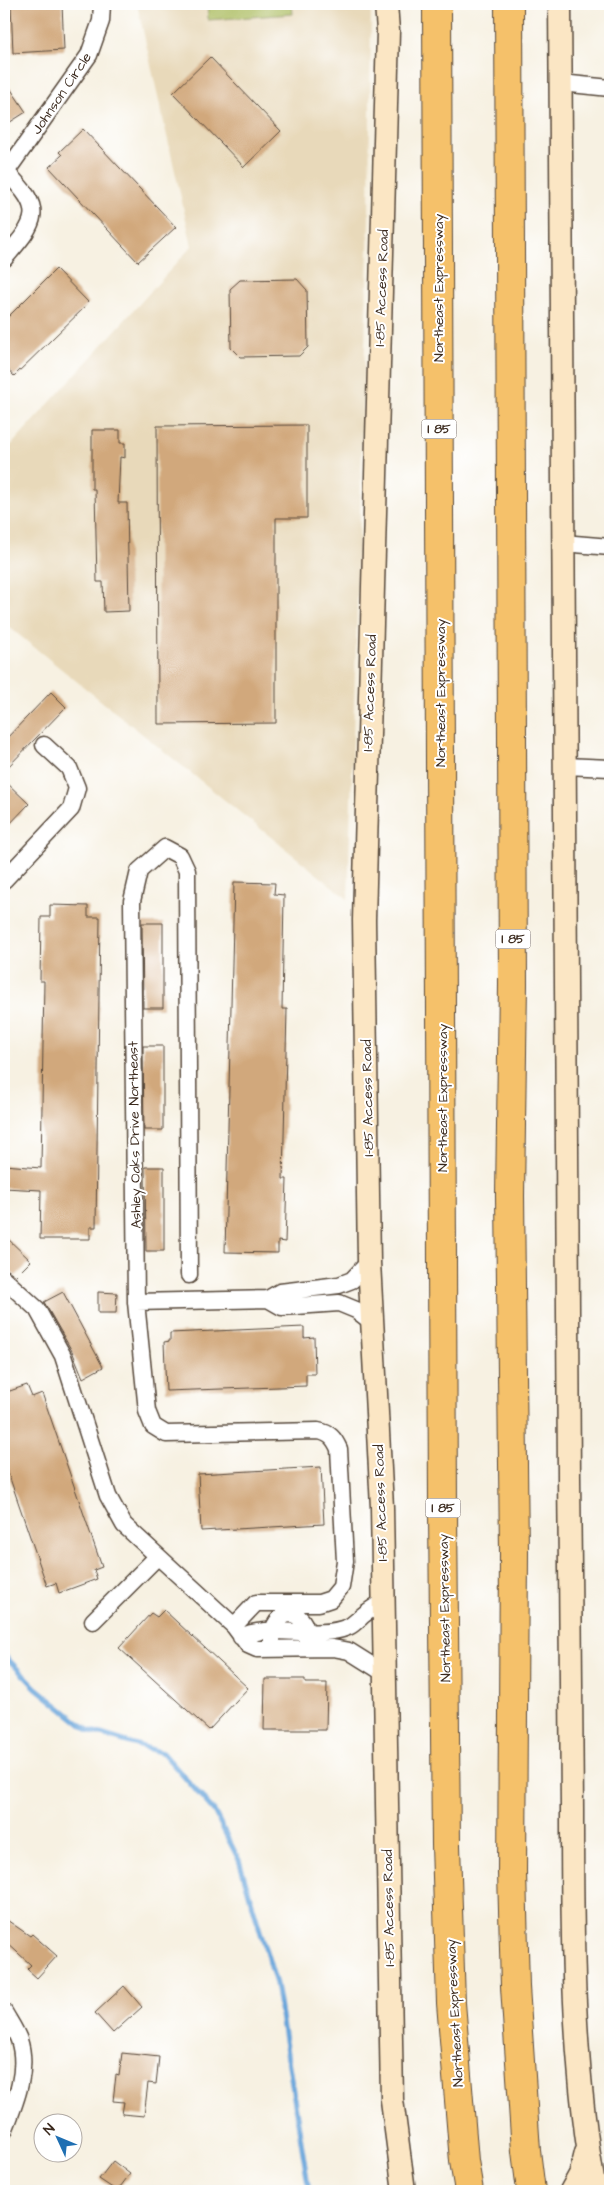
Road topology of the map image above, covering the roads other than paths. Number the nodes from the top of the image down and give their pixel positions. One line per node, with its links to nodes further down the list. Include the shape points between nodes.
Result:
1 (102, 4): 8 (street, Johnson Circle, via 101,21 89,55)
2 (386, 4): 16 (main road, I-85 Access Road, via 388,31 364,920)
3 (437, 4): 36 (highway, Northeast Expressway / I 85, via 446,1835 451,2003)
4 (509, 4): 37 (highway, I 85, via 514,984 510,1196 514,1552 512,1872 515,1987 526,2151)
5 (560, 4): 6 (main road)
6 (561, 83): 7 (street); 10 (main road)
7 (610, 88)
8 (5, 173): 9 (street, via 31,199 33,214 30,226)
9 (4, 259)
10 (563, 543): 11 (street); 13 (main road)
11 (610, 547)
12 (44, 744): 15 (street, via 69,768 77,788 71,809)
13 (565, 766): 14 (street); 33 (main road, via 565,1204 572,1676 572,1958 577,2057)
14 (610, 768)
15 (4, 880)
16 (369, 1262): 19 (street, via 352,1280); 21 (main road, I-85 Access Road)
17 (189, 1275): 20 (street, Ashley Oaks Drive Northeast, via 188,871 180,856 165,848 139,871 132,901)
18 (4, 1279): 22 (street, via 37,1309 63,1356 108,1496 124,1525)
19 (311, 1297): 20 (street, via 280,1292 268,1299); 21 (street, via 348,1306)
20 (136, 1302): 25 (street, Ashley Oaks Drive Northeast, via 147,1412 153,1426 166,1434 318,1431 328,1433 339,1449 345,1561 341,1587 331,1598 319,1603 256,1603)
21 (372, 1323): 23 (main road, I-85 Access Road, via 382,1507)
22 (157, 1557): 24 (street); 25 (street)
23 (382, 1602): 27 (street, via 349,1627); 29 (main road, I-85 Access Road)
24 (93, 1621)
25 (237, 1632): 26 (street); 28 (street, via 248,1645 257,1649)
26 (272, 1632): 27 (street); 28 (street)
27 (307, 1640): 28 (street); 29 (street, via 350,1651)
28 (272, 1648)
29 (384, 1673): 32 (main road, I-85 Access Road, via 392,2100)
30 (4, 2012): 31 (street, via 19,2040 22,2065 17,2098)
31 (4, 2131)
32 (396, 2141): 34 (main road, I-85 Access Road); 35 (main road)
33 (587, 2149): 38 (main road, via 581,2173); 39 (main road)
34 (404, 2191)
35 (421, 2191)
36 (469, 2191)
37 (532, 2191)
38 (571, 2191)
39 (595, 2191)

